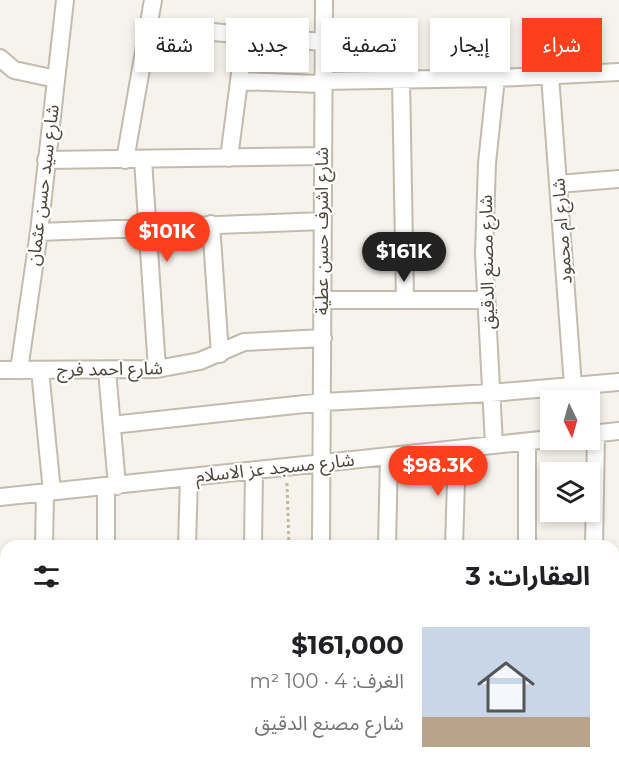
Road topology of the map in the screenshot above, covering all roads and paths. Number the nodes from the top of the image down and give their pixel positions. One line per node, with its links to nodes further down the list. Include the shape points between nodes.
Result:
1 (65, 0): 13 (street, شارع سيد حسن عثمان)
2 (153, 0): 4 (street)
3 (324, 0): 5 (street, شارع اشرف حسن عطية)
4 (150, 18)
5 (323, 18)
6 (0, 58): 13 (street, via 14,70)
7 (140, 72): 20 (street)
8 (240, 72): 15 (street)
9 (321, 72): 16 (street, شارع اشرف حسن عطية)
10 (619, 72): 11 (street)
11 (550, 76): 12 (street); 23 (street, شارع ام محمود)
12 (496, 78): 14 (street); 30 (street, شارع مصنع الدقيق, via 484,209)
13 (56, 79): 19 (street, شارع سيد حسن عثمان)
14 (401, 80): 16 (street); 29 (street)
15 (239, 81): 16 (street); 18 (street)
16 (321, 82): 17 (street, شارع اشرف حسن عطية)
17 (322, 156): 18 (street); 24 (street, شارع اشرف حسن عطية)
18 (229, 158): 21 (street)
19 (46, 160): 20 (street); 27 (street, شارع سيد حسن عثمان)
20 (124, 160): 21 (street)
21 (143, 160): 26 (street)
22 (619, 179): 23 (street)
23 (558, 184): 39 (street, شارع ام محمود)
24 (322, 221): 25 (street); 28 (street, شارع اشرف حسن عطية)
25 (211, 224): 26 (street); 32 (street)
26 (147, 226): 27 (street); 33 (street)
27 (39, 232): 35 (street, شارع سيد حسن عثمان)
28 (323, 300): 29 (street); 31 (street, شارع اشرف حسن عطية)
29 (405, 300): 30 (street)
30 (485, 300): 40 (street, شارع مصنع الدقيق)
31 (323, 338): 32 (street, شارع احمد فرج, via 244,342); 41 (street, شارع اشرف حسن عطية)
32 (220, 354): 33 (street, شارع احمد فرج)
33 (157, 369): 37 (street, شارع احمد فرج)
34 (0, 370): 35 (street, شارع احمد فرج)
35 (19, 370): 36 (street, شارع احمد فرج)
36 (40, 370): 37 (street, شارع احمد فرج); 56 (street)
37 (107, 370): 42 (street)
38 (619, 382): 39 (street)
39 (573, 386): 40 (street)
40 (491, 393): 41 (street); 47 (street, شارع مصنع الدقيق)
41 (323, 402): 42 (street); 51 (street, شارع اشرف حسن عطية)
42 (112, 425): 55 (street)
43 (619, 431): 44 (street)
44 (600, 433)
45 (540, 440): 46 (street, شارع مسجد عز الاسلام)
46 (527, 442): 47 (street, شارع مسجد عز الاسلام); 66 (street)
47 (494, 445): 48 (street, شارع مسجد عز الاسلام)
48 (457, 449): 50 (street, شارع مسجد عز الاسلام); 65 (street)
49 (593, 450): 67 (street)
50 (389, 456): 51 (street, شارع مسجد عز الاسلام); 64 (street)
51 (322, 462): 52 (street, شارع مسجد عز الاسلام); 63 (street, شارع اشرف حسن عطية)
52 (286, 466): 53 (street, شارع مسجد عز الاسلام); 62 (path)
53 (254, 470): 54 (street, شارع مسجد عز الاسلام); 61 (street)
54 (189, 477): 55 (street, شارع مسجد عز الاسلام); 60 (street)
55 (111, 486): 56 (street, شارع مسجد عز الاسلام); 59 (street)
56 (48, 492): 57 (street, شارع مسجد عز الاسلام); 58 (street)
57 (0, 497)
58 (44, 540)
59 (106, 540)
60 (187, 540)
61 (253, 540)
62 (290, 540)
63 (321, 540)
64 (387, 540)
65 (454, 540)
66 (527, 540)
67 (594, 540)

